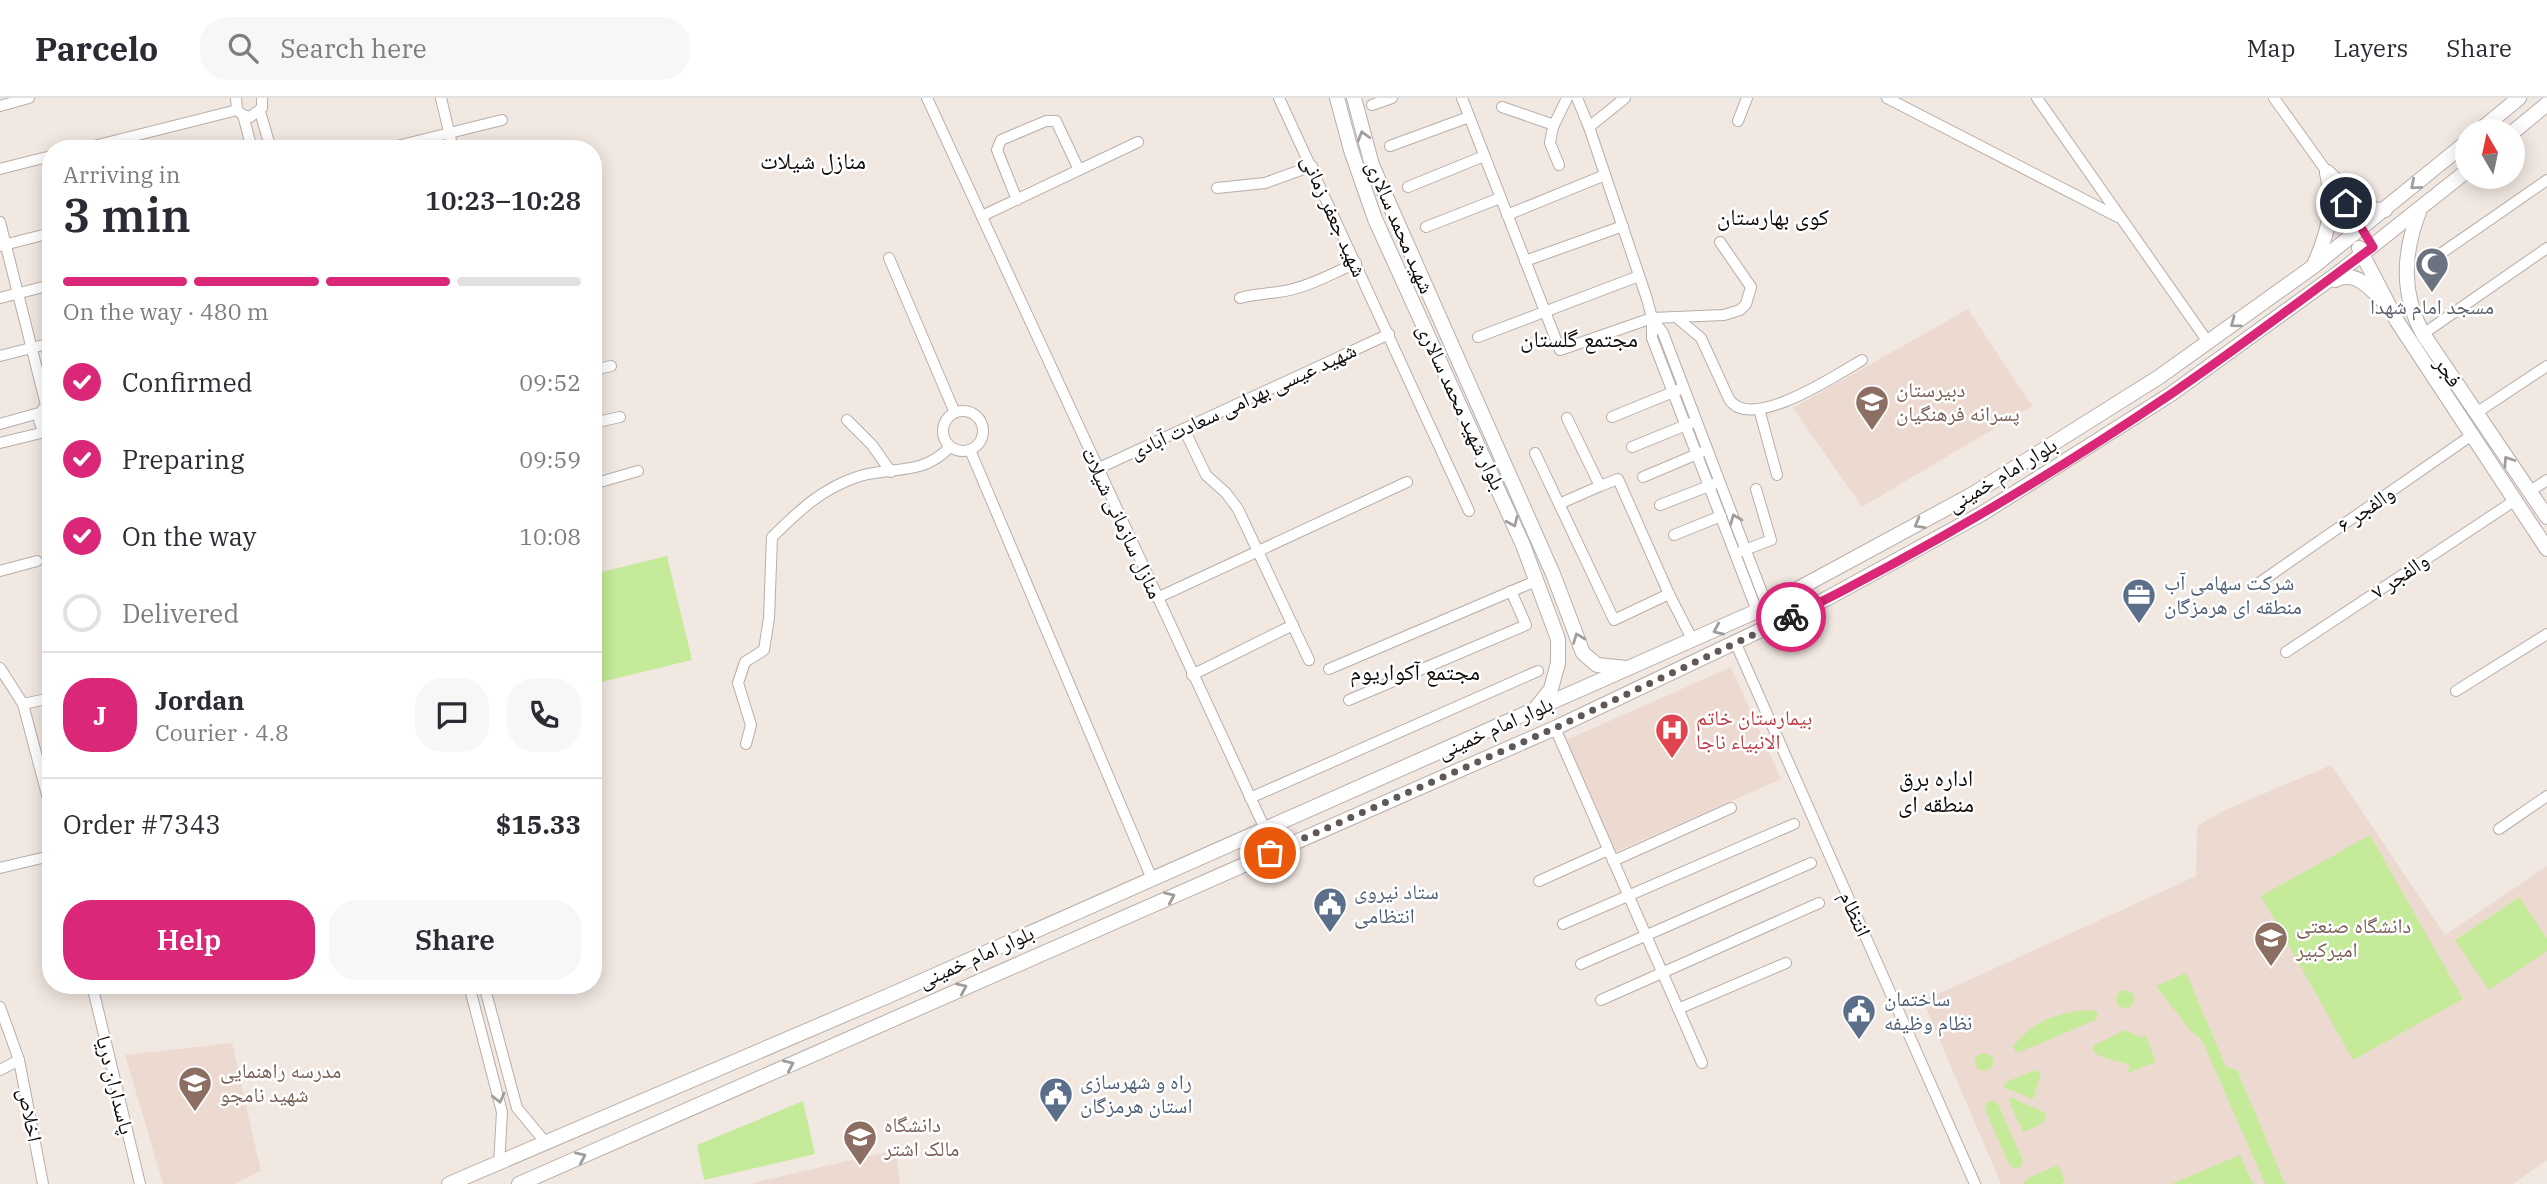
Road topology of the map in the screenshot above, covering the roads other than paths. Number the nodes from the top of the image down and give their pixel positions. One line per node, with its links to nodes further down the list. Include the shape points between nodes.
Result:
1 (29, 98): 22 (street)
2 (236, 98): 24 (street)
3 (276, 98): 19 (street)
4 (441, 98): 32 (street)
5 (927, 98): 58 (street, منازل سازمانی شیلات)
6 (1279, 98): 44 (street, شهید جعفر زمانی)
7 (1337, 98): 145 (main road, بلوار شهید محمد سالاری, one-way to 145, via 1375,219)
8 (1354, 98): 144 (main road, شهید محمد سالاری, one-way to 8, via 1377,175)
9 (1392, 98): 21 (street)
10 (1462, 98): 25 (street)
11 (1567, 98): 30 (street)
12 (1577, 98): 31 (street)
13 (1625, 98): 31 (street)
14 (1747, 98): 28 (street)
15 (1887, 98): 59 (street)
16 (2037, 98): 59 (street)
17 (2274, 98): 47 (street)
18 (2519, 98): 26 (main road)
19 (262, 104): 24 (street, via 250,117); 35 (street)
20 (2547, 104): 29 (main road)
21 (1372, 105)
22 (0, 106)
23 (1502, 107): 30 (street)
24 (240, 113): 33 (street); 34 (street)
25 (1469, 117): 39 (street); 41 (street)
26 (2494, 119)
27 (502, 120): 32 (street)
28 (1738, 121)
29 (2525, 122)
30 (1554, 125): 43 (street, via 1550,143)
31 (1590, 127): 48 (street)
32 (449, 134): 36 (street); 37 (street)
33 (122, 140)
34 (249, 140)
35 (269, 140)
36 (423, 140)
37 (451, 140)
38 (1138, 142): 46 (street)
39 (1390, 146)
40 (2455, 152): 56 (main road, بلوار امام خمینی, one-way to 56)
41 (1484, 156): 51 (street); 53 (street)
42 (42, 158): 45 (street)
43 (1559, 165)
44 (1312, 166): 52 (street, via 1265,183); 72 (street, شهید جعفر زمانی)
45 (0, 169)
46 (1079, 170): 54 (street); 54 (street, via 1056,121 1001,140 997,150)
47 (2327, 172): 56 (main road, via 2368,209); 63 (street); 73 (main road, via 2330,216)
48 (1605, 175): 57 (street); 61 (street)
49 (2547, 180): 70 (street)
50 (2455, 181): 55 (main road, بلوار امام خمینی)
51 (1408, 187)
52 (1217, 188)
53 (1500, 198): 57 (street); 62 (street)
54 (1017, 200): 58 (street)
55 (2420, 209): 68 (main road, بلوار امام خمینی); 82 (main road, فجر, via 2407,260)
56 (2385, 210): 63 (main road, بلوار امام خمینی)
57 (1507, 215): 71 (street)
58 (982, 216): 119 (street, منازل سازمانی شیلات)
59 (2122, 219): 89 (street)
60 (0, 222): 66 (street)
61 (1622, 226): 71 (street); 74 (street)
62 (1426, 227)
63 (2357, 232): 68 (main road, فجر); 73 (main road, بلوار امام خمینی)
64 (42, 235): 66 (street)
65 (1720, 242): 83 (street, via 1751,287 1746,304 1724,315)
66 (3, 246): 77 (street)
67 (2547, 248): 87 (street)
68 (2368, 251): 76 (main road, بلوار امام خمینی); 80 (main road, فجر)
69 (889, 258): 101 (street)
70 (2433, 259)
71 (1525, 261): 81 (street)
72 (1356, 263): 79 (street, via 1311,283); 86 (street, شهید جعفر زمانی)
73 (2314, 266): 89 (main road, بلوار امام خمینی, one-way to 89)
74 (1639, 276): 81 (street); 84 (street)
75 (42, 287): 77 (street)
76 (2318, 288): 80 (main road, via 2353,276); 154 (main road, بلوار امام خمینی, via 2171,394 1983,513)
77 (18, 293): 78 (street); 91 (street)
78 (0, 298)
79 (1240, 298)
80 (2387, 304): 85 (main road, فجر)
81 (1544, 311): 84 (street, via 1560,350); 88 (street)
82 (2411, 311): 85 (main road, via 2399,312); 87 (main road, فجر)
83 (1676, 317): 84 (street); 100 (street, via 1701,338 1733,405 1744,411)
84 (1653, 318): 97 (street, via 1663,333)
85 (2397, 320): 112 (main road, فجر)
86 (1389, 334): 110 (street, شهید عیسی بهرامی سعادت آبادی); 134 (street, شهید جعفر زمانی)
87 (2423, 334): 102 (main road, فجر)
88 (1478, 337)
89 (2208, 342): 150 (main road, بلوار امام خمینی, one-way to 150, via 1973,494)
90 (42, 345): 91 (street)
91 (32, 348): 92 (street); 98 (street)
92 (0, 356)
93 (1862, 360): 100 (street, via 1808,391)
94 (611, 366): 96 (street)
95 (2547, 366): 102 (street)
96 (602, 368)
97 (1679, 390): 104 (street); 108 (street)
98 (42, 394)
99 (42, 409): 109 (street)
100 (1759, 409): 122 (street)
101 (955, 412): 114 (street, via 943,428); 116 (street, via 974,414 982,424 980,442)
102 (2476, 414): 130 (main road, فجر, one-way to 102)
103 (620, 417): 107 (street)
104 (1612, 417)
105 (1567, 418): 128 (street)
106 (847, 420): 121 (street)
107 (602, 421)
108 (1692, 423): 115 (street); 117 (street)
109 (0, 424)
110 (1184, 429): 119 (street, شهید عیسی بهرامی سعادت آبادی); 140 (street, via 1203,470 1233,500)
111 (42, 434): 113 (street)
112 (2472, 435): 131 (main road, فجر); 146 (street, والفجر ۶)
113 (0, 443)
114 (950, 447): 116 (street); 121 (street, via 918,468)
115 (1632, 447)
116 (970, 450): 180 (street)
117 (1702, 452): 123 (street); 127 (street)
118 (1535, 453): 132 (street)
119 (1097, 469): 149 (street, منازل سازمانی شیلات)
120 (638, 471): 125 (street)
121 (891, 472): 168 (street, via 862,476 826,491 772,537 764,650 745,662 738,682 751,725)
122 (1777, 475)
123 (1643, 477)
124 (2547, 480): 130 (street)
125 (602, 481)
126 (1407, 482): 140 (street)
127 (1715, 483): 133 (street); 135 (street); 139 (street, one-way to 127)
128 (1600, 486): 132 (street); 148 (street, via 1618,479)
129 (1756, 489): 139 (street, via 1771,540)
130 (2529, 492): 136 (main road, فجر)
131 (2514, 500): 138 (main road, فجر); 155 (street, والفجر ۷)
132 (1559, 504): 148 (street, via 1614,620)
133 (1660, 505)
134 (1469, 511)
135 (1721, 516): 137 (street); 141 (street)
136 (2547, 517)
137 (1674, 535)
138 (2547, 549)
139 (1747, 550): 141 (street); 150 (street)
140 (1258, 551): 149 (street); 151 (street)
141 (1735, 554): 150 (street)
142 (37, 561): 143 (street)
143 (0, 571)
144 (1553, 574): 145 (main road); 158 (main road, شهید محمد سالاری, one-way to 144, via 1597,665 1583,653)
145 (1538, 580): 147 (street); 166 (main road, بلوار شهید محمد سالاری, via 1558,639 1558,663 1551,689)
146 (2259, 583)
147 (1511, 591): 159 (street); 164 (street, via 1525,625)
148 (1669, 594): 153 (street)
149 (1157, 598): 161 (street, منازل سازمانی شیلات)
150 (1762, 608): 153 (main road, بلوار امام خمینی, one-way to 153)
151 (1293, 625): 156 (street); 161 (street)
152 (2547, 634): 162 (street)
153 (1693, 641): 158 (main road, بلوار امام خمینی)
154 (1736, 644): 167 (main road, بلوار امام خمینی); 209 (street, انتظام)
155 (2286, 652)
156 (1310, 660)
157 (0, 668): 165 (street)
158 (1631, 668): 166 (main road, بلوار امام خمینی)
159 (1329, 669)
160 (1538, 671): 171 (street)
161 (1192, 675): 171 (street, منازل سازمانی شیلات)
162 (2456, 691)
163 (42, 700): 165 (street)
164 (1349, 700)
165 (23, 704): 169 (street)
166 (1532, 712): 175 (main road, بلوار امام خمینی)
167 (1555, 728): 176 (street); 196 (main road, بلوار امام خمینی, one-way to 167)
168 (746, 744)
169 (42, 776)
170 (2547, 796): 174 (street)
171 (1250, 798): 175 (street, منازل سازمانی شیلات)
172 (1731, 808): 176 (street)
173 (1794, 824): 182 (street)
174 (2498, 829)
175 (1265, 830): 180 (main road, بلوار امام خمینی)
176 (1611, 856): 181 (street); 182 (street)
177 (42, 858): 179 (street)
178 (1811, 863): 185 (street)
179 (0, 868)
180 (1152, 879): 192 (main road, بلوار امام خمینی)
181 (1539, 881)
182 (1629, 897): 184 (street); 185 (street)
183 (1819, 903): 188 (street)
184 (1563, 924)
185 (1646, 936): 187 (street); 188 (street)
186 (1786, 963): 195 (street)
187 (1581, 964)
188 (1662, 974): 193 (street); 195 (street)
189 (94, 994): 206 (street, پاسداران دریا)
190 (471, 994): 198 (street)
191 (486, 994): 197 (street)
192 (888, 996): 196 (main road); 202 (main road, بلوار امام خمینی)
193 (1601, 1000)
194 (0, 1007): 199 (street, اخلاص)
195 (1678, 1009): 200 (street)
196 (899, 1016): 204 (main road, بلوار امام خمینی, one-way to 196)
197 (502, 1055): 198 (street); 202 (street, via 517,1108)
198 (488, 1057): 203 (street, one-way to 203, via 502,1112)
199 (19, 1060): 201 (street); 205 (street, اخلاص)
200 (1702, 1063)
201 (0, 1070)
202 (546, 1143): 203 (main road, بلوار امام خمینی)
203 (499, 1165): 207 (main road, بلوار امام خمینی)
204 (537, 1180): 208 (main road, بلوار امام خمینی)
205 (43, 1184)
206 (139, 1184)
207 (449, 1184)
208 (519, 1184)
209 (1975, 1184)

